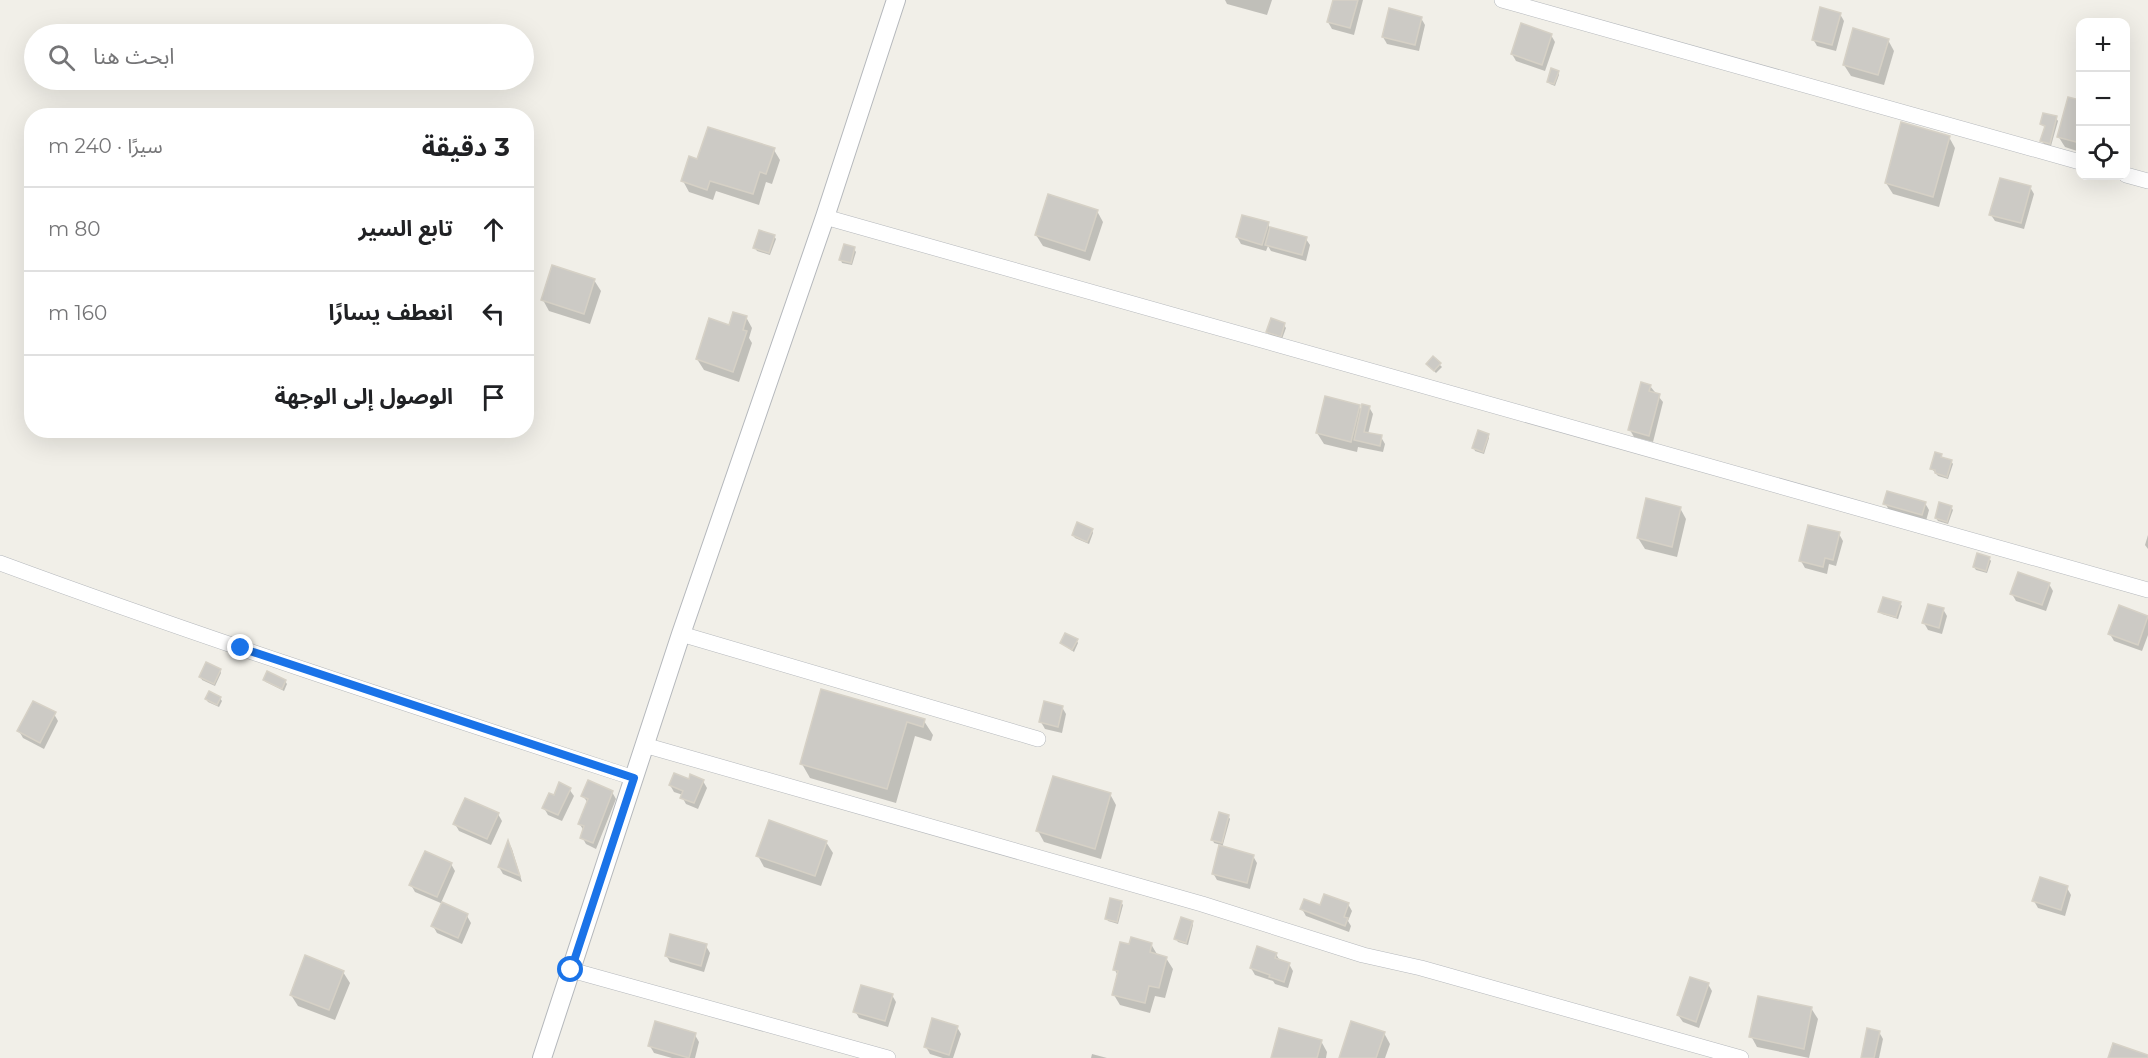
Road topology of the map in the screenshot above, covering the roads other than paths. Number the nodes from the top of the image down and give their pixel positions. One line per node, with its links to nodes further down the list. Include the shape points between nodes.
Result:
1 (896, 0): 6 (street)
2 (1502, 0): 3 (street)
3 (2076, 161)
4 (2130, 176): 5 (street)
5 (2148, 181)
6 (825, 217): 8 (street); 9 (street)
7 (0, 563): 12 (street, via 197,633)
8 (2148, 590)
9 (681, 634): 10 (street); 11 (street)
10 (1038, 739)
11 (644, 745): 12 (street); 16 (street, via 1202,904 1364,955)
12 (634, 778): 13 (street)
13 (571, 970): 14 (street); 15 (street)
14 (542, 1058)
15 (888, 1058)
16 (1741, 1058)

